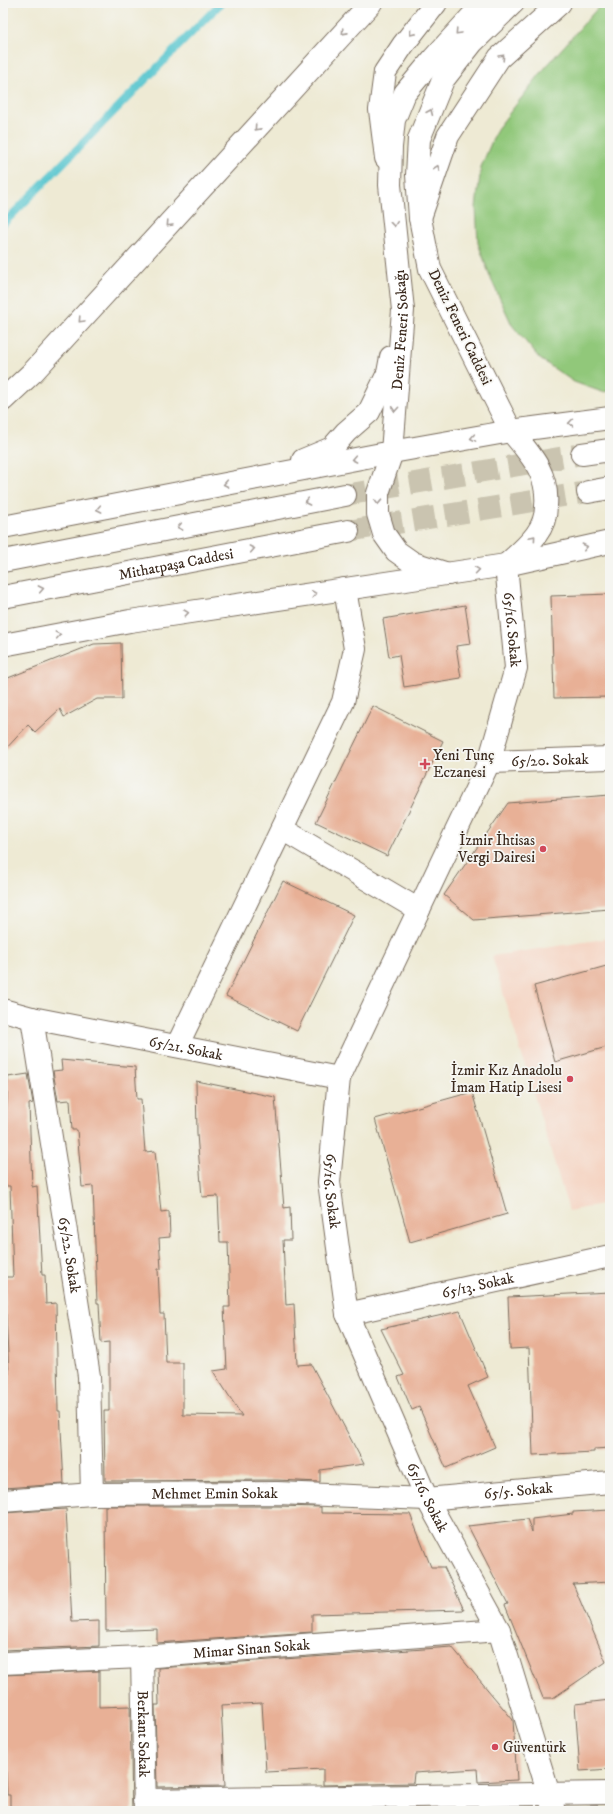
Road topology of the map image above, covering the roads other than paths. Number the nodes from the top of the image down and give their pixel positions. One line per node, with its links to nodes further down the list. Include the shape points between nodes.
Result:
1 (371, 3): 9 (main road, one-way to 9, via 33,372)
2 (436, 3): 6 (main road, one-way to 6, via 402,45 385,72 380,110)
3 (484, 3): 6 (main road, one-way to 6, via 405,93 394,120)
4 (513, 3): 7 (main road, one-way to 4, via 417,175 419,139 443,80 472,43)
5 (560, 3): 7 (main road, one-way to 5, via 448,136 499,58)
6 (390, 185): 8 (main road, Deniz Feneri Sokağı, one-way to 8)
7 (420, 218): 11 (main road, Deniz Feneri Caddesi, via 430,268)
8 (402, 310): 13 (main road, Deniz Feneri Sokağı, one-way to 13); 15 (main road, via 388,373 369,412 332,448)
9 (3, 400)
10 (610, 418): 11 (main road, one-way to 11)
11 (511, 431): 13 (main road, one-way to 13); 23 (main road, one-way to 11, via 537,534 546,515 547,493 542,472)
12 (610, 450): 14 (main road)
13 (392, 452): 15 (main road, one-way to 15); 24 (main road, one-way to 24, via 378,493 378,514 384,534 396,551 413,563)
14 (582, 454)
15 (261, 478): 19 (main road, one-way to 19)
16 (610, 488): 17 (main road)
17 (588, 492)
18 (346, 495): 22 (main road, one-way to 22)
19 (3, 527)
20 (348, 531): 26 (main road, Mithatpaşa Caddesi, one-way to 20)
21 (610, 542): 23 (main road, one-way to 21)
22 (3, 561)
23 (506, 565): 24 (main road, one-way to 23); 29 (main road, 65/16. Sokak, via 516,668)
24 (448, 574): 25 (main road)
25 (346, 589): 27 (main road, one-way to 25, via 130,621); 30 (main road, via 355,649 343,702)
26 (3, 597)
27 (8, 646)
28 (610, 758): 29 (main road, 65/20. Sokak)
29 (489, 762): 31 (main road, 65/16. Sokak)
30 (282, 829): 31 (main road); 34 (main road)
31 (419, 910): 35 (main road, 65/16. Sokak)
32 (3, 1010): 33 (main road, 65/21. Sokak)
33 (32, 1018): 34 (main road, 65/21. Sokak); 39 (main road, 65/22. Sokak, via 89,1376)
34 (176, 1046): 35 (main road, 65/21. Sokak)
35 (339, 1078): 37 (main road, 65/16. Sokak, via 329,1182)
36 (610, 1256): 37 (main road, 65/13. Sokak)
37 (347, 1314): 40 (main road, 65/16. Sokak)
38 (610, 1482): 40 (main road, 65/5. Sokak)
39 (92, 1494): 40 (main road, Mehmet Emin Sokak, via 277,1493); 41 (main road, Mehmet Emin Sokak)
40 (426, 1499): 42 (main road, 65/16. Sokak)
41 (3, 1501)
42 (499, 1630): 43 (main road, Mimar Sinan Sokak); 46 (main road, 65/16. Sokak)
43 (142, 1657): 44 (main road, Mimar Sinan Sokak); 47 (main road, Berkant Sokak)
44 (3, 1663)
45 (610, 1793): 46 (main road)
46 (552, 1803): 47 (main road)
47 (144, 1805)

